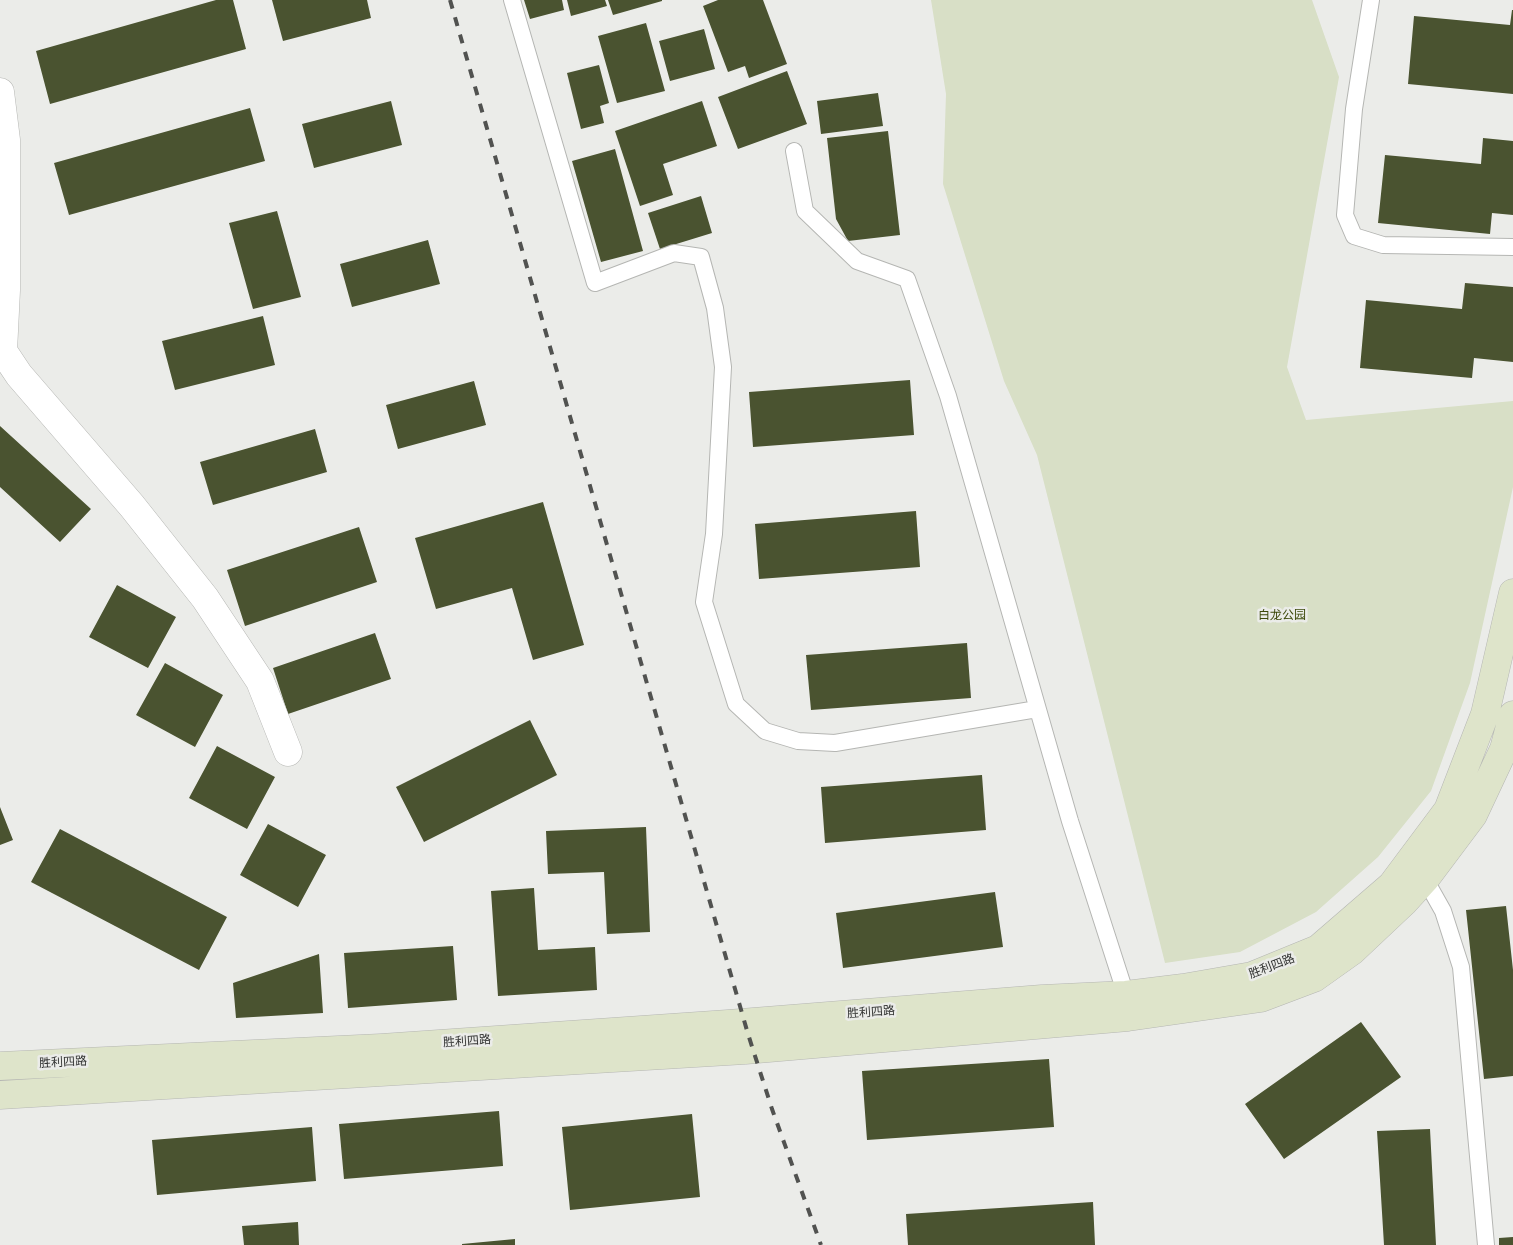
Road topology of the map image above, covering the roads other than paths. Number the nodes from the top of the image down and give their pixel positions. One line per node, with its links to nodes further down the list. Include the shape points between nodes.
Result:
1 (512, 0): 8 (lane, via 595,283 674,253 701,257 715,308 723,367 714,534 704,602 736,704 764,731 798,741 835,743)
2 (1371, 0): 5 (lane, via 1354,109 1345,215 1354,236 1383,245)
3 (0, 92): 6 (street, via 6,140 6,290)
4 (794, 151): 8 (lane, via 805,211 856,261 907,279 948,396)
5 (1513, 247)
6 (1, 351): 10 (street, via 206,598 260,681)
7 (1513, 593): 11 (main road, 胜利四路, via 1486,714 1448,810)
8 (1037, 709): 12 (lane)
9 (1513, 715): 11 (main road, 胜利四路, via 1504,749 1473,814)
10 (288, 752)
11 (1419, 868): 12 (main road, 胜利四路, via 1392,885 1318,949 1252,976); 14 (main road, 胜利四路, via 1404,902 1352,951 1314,978 1261,998 1128,1017 745,1050); 15 (lane, via 1443,911 1461,967)
12 (1126, 995): 13 (main road, 胜利四路, via 381,1048)
13 (0, 1066)
14 (0, 1095)
15 (1486, 1245)

